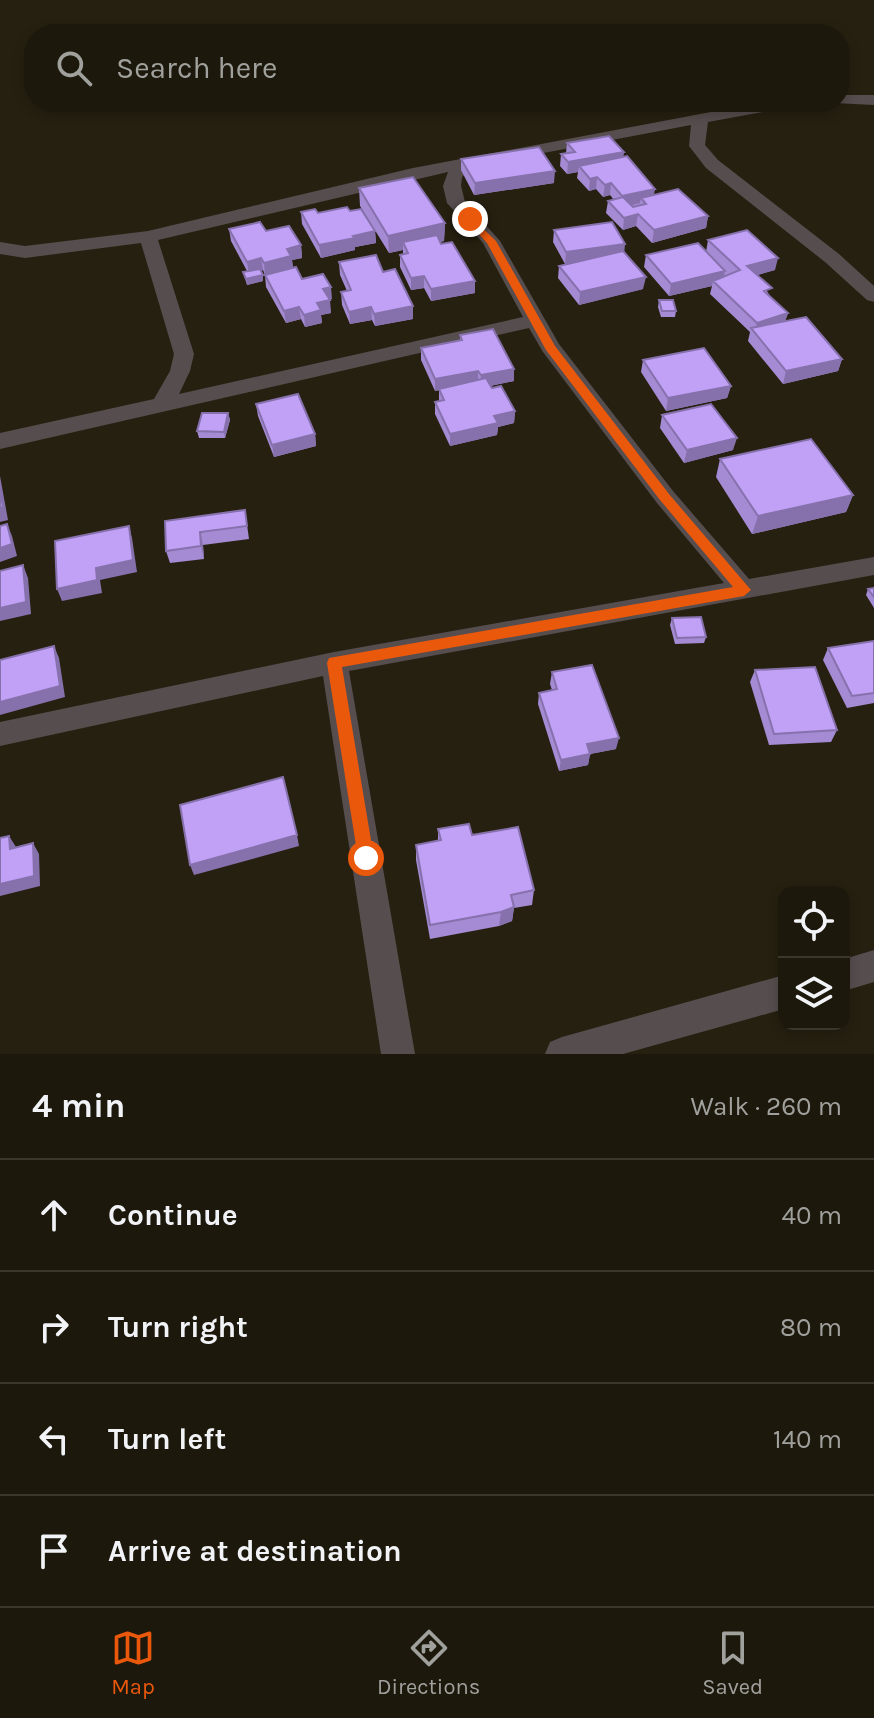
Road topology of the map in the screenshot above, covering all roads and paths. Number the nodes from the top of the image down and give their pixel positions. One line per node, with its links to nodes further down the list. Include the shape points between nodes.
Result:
1 (850, 100): 2 (street)
2 (874, 100)
3 (730, 112): 4 (street)
4 (700, 117): 5 (street); 8 (street, via 697,146 712,164)
5 (470, 162): 6 (street); 9 (street, via 454,175 456,203 491,241)
6 (148, 237): 7 (street, via 25,252); 10 (street, via 184,354)
7 (0, 248)
8 (874, 296)
9 (534, 321): 10 (street); 13 (street, via 665,497)
10 (163, 403): 11 (street)
11 (0, 441)
12 (874, 566): 13 (street)
13 (744, 590): 14 (street)
14 (334, 663): 15 (street); 19 (street)
15 (0, 734)
16 (874, 966): 17 (street)
17 (850, 973)
18 (778, 994): 20 (street)
19 (398, 1054)
20 (562, 1054)

